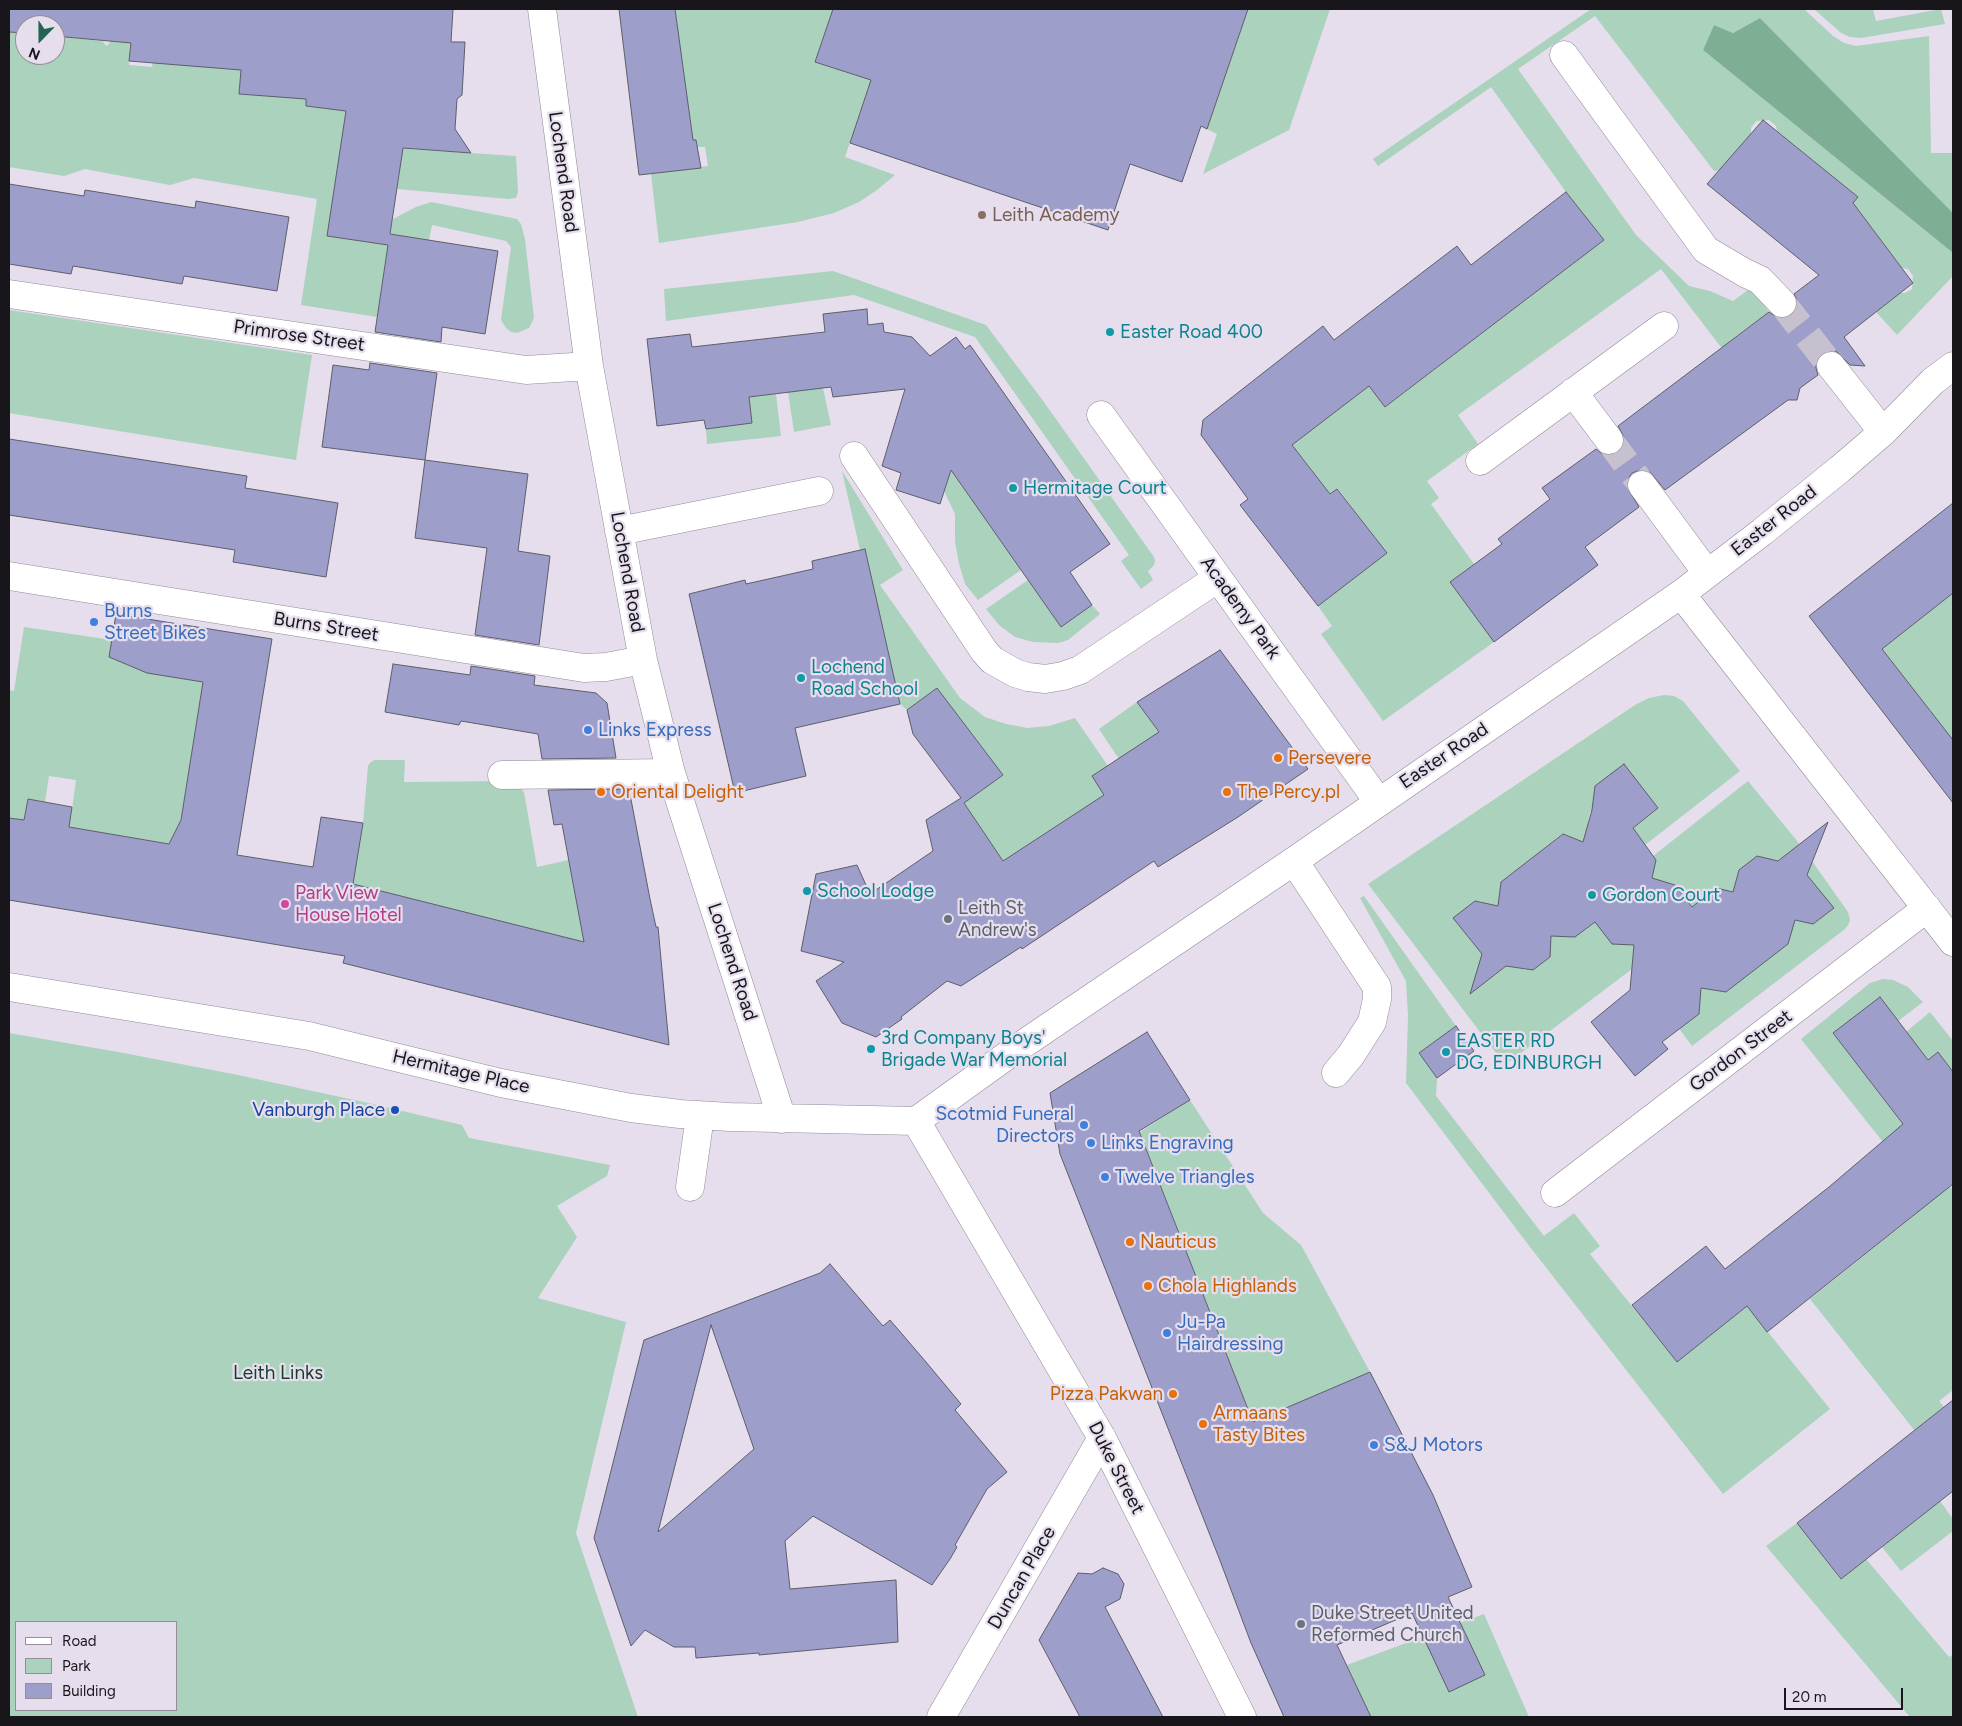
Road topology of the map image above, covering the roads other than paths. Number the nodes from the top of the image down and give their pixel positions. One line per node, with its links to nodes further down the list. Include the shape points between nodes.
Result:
1 (542, 9): 6 (street, Lochend Road)
2 (1564, 55): 4 (street, via 1706,250 1760,280)
3 (9, 294): 6 (street, Primrose Street, via 526,370)
4 (1782, 303)
5 (1664, 326): 9 (street)
6 (589, 366): 17 (street, Lochend Road)
7 (1831, 366): 11 (street)
8 (1953, 366): 11 (street, Easter Road, via 1933,381)
9 (1573, 392): 12 (street); 14 (street)
10 (1101, 416): 20 (street, Academy Park)
11 (1883, 432): 18 (street, Easter Road)
12 (1609, 440)
13 (854, 456): 20 (street, via 984,651 992,660 1015,673 1045,679 1080,670)
14 (1480, 461)
15 (1642, 485): 18 (street)
16 (819, 491): 17 (street)
17 (619, 531): 22 (street, Lochend Road)
18 (1707, 573): 21 (street, Easter Road)
19 (9, 576): 22 (street, Burns Street, via 576,667 606,667)
20 (1218, 578): 25 (street, Academy Park)
21 (1681, 594): 25 (street, Easter Road); 27 (street)
22 (643, 660): 23 (street, Lochend Road)
23 (671, 773): 24 (street); 32 (street, Lochend Road)
24 (502, 775)
25 (1378, 801): 26 (street, Easter Road)
26 (1294, 861): 30 (street, via 1377,987 1377,1005 1372,1022); 33 (street, Easter Road, via 1016,1049)
27 (1927, 908): 28 (street); 35 (street, Gordon Street)
28 (1953, 942)
29 (9, 988): 31 (street, Hermitage Place, via 275,1030 337,1042 509,1085 631,1108)
30 (1336, 1073)
31 (700, 1116): 32 (street, Hermitage Place); 34 (street)
32 (782, 1119): 33 (street, Hermitage Place)
33 (916, 1121): 36 (street, Duke Street)
34 (690, 1187)
35 (1555, 1193)
36 (1102, 1438): 37 (street, Duncan Place); 38 (street, Duke Street)
37 (951, 1712)
38 (1242, 1717)

